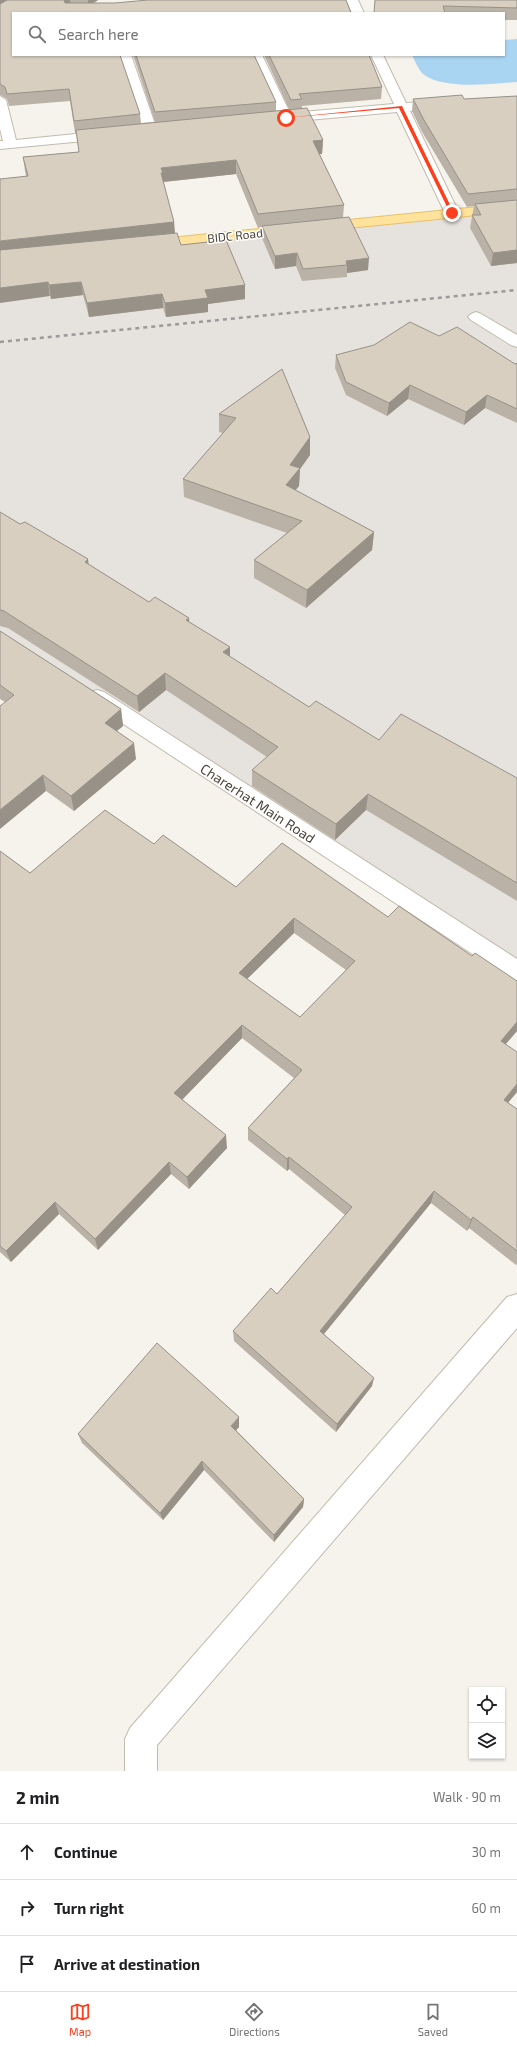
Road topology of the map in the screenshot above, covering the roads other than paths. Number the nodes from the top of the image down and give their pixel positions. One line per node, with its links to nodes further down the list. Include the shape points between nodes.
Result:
1 (352, 0): 2 (street)
2 (358, 12)
3 (125, 56): 12 (street)
4 (256, 56): 9 (street)
5 (377, 56): 8 (street)
6 (0, 100): 15 (street)
7 (455, 103): 8 (street)
8 (400, 107): 9 (street); 17 (street)
9 (286, 118): 10 (street)
10 (271, 119)
11 (166, 129): 12 (street)
12 (150, 130): 13 (street)
13 (135, 132)
14 (119, 133): 15 (street)
15 (5, 144)
16 (517, 207): 17 (main road, BIDC Road)
17 (452, 213): 18 (main road, BIDC Road)
18 (135, 245)
19 (476, 317): 20 (street)
20 (517, 342)
21 (80, 686): 22 (street, Charerhat Main Road)
22 (517, 971)
23 (517, 1307): 24 (street, via 141,1740)
24 (141, 1771)

